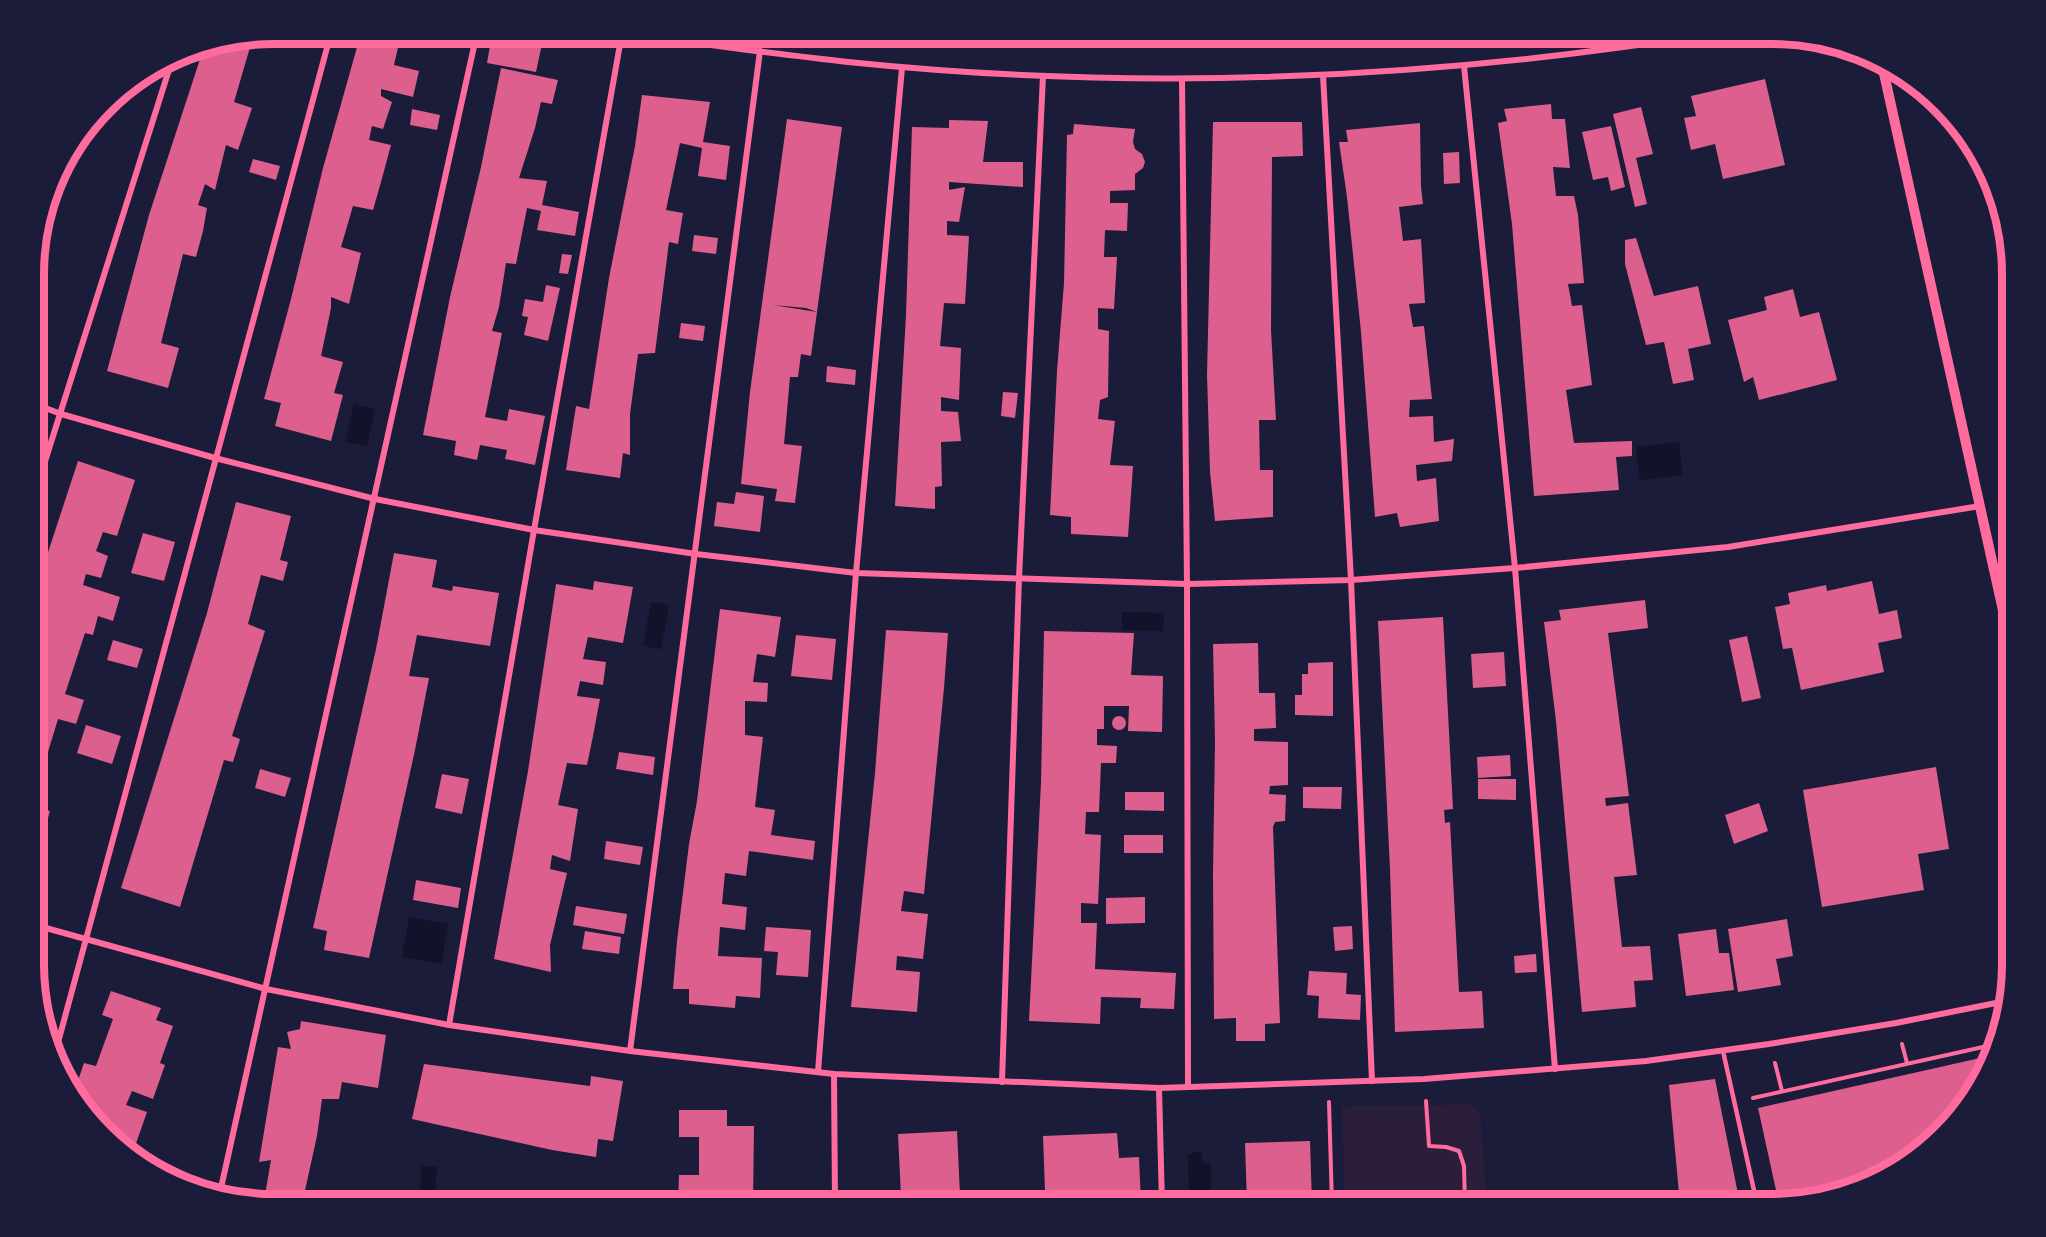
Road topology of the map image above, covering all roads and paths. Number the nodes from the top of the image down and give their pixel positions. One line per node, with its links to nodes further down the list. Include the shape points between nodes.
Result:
1 (328, 44): 16 (street)
2 (475, 44): 18 (street)
3 (620, 44): 20 (street)
4 (713, 44): 6 (street)
5 (1640, 44): 7 (street)
6 (760, 51): 9 (street); 21 (street)
7 (1464, 66): 11 (street); 22 (street)
8 (169, 68): 15 (street)
9 (902, 68): 12 (street); 23 (street)
10 (1884, 72): 19 (street)
11 (1323, 75): 13 (street); 25 (street)
12 (1044, 76): 13 (street); 24 (street)
13 (1182, 79): 26 (street)
14 (44, 407): 15 (street)
15 (61, 414): 16 (street); 17 (street)
16 (215, 458): 18 (street); 29 (street)
17 (44, 466)
18 (375, 499): 20 (street); 30 (street)
19 (1980, 506): 22 (street, via 1728,547); 27 (street)
20 (534, 530): 21 (street); 32 (street)
21 (696, 554): 23 (street); 35 (street)
22 (1515, 568): 25 (street); 37 (street)
23 (856, 573): 24 (street); 38 (street)
24 (1019, 579): 26 (street); 42 (street)
25 (1351, 580): 26 (street); 41 (street)
26 (1187, 584): 44 (street)
27 (2002, 603)
28 (44, 928): 29 (street)
29 (85, 940): 30 (street); 33 (street)
30 (266, 989): 32 (street); 47 (street)
31 (1999, 1002): 36 (street)
32 (449, 1025): 35 (street)
33 (58, 1043)
34 (1987, 1046): 46 (path)
35 (630, 1051): 38 (street)
36 (1723, 1051): 37 (street); 52 (lane)
37 (1556, 1069): 40 (street)
38 (818, 1072): 39 (street)
39 (834, 1074): 42 (street); 48 (street)
40 (1424, 1079): 41 (street); 51 (path, via 1430,1146 1459,1151)
41 (1372, 1081): 43 (street)
42 (1002, 1082): 45 (street)
43 (1328, 1082): 44 (street); 50 (path)
44 (1188, 1087): 45 (street)
45 (1159, 1088): 49 (street)
46 (1782, 1091)
47 (221, 1187)
48 (835, 1194)
49 (1162, 1194)
50 (1332, 1194)
51 (1465, 1194)
52 (1755, 1194)

